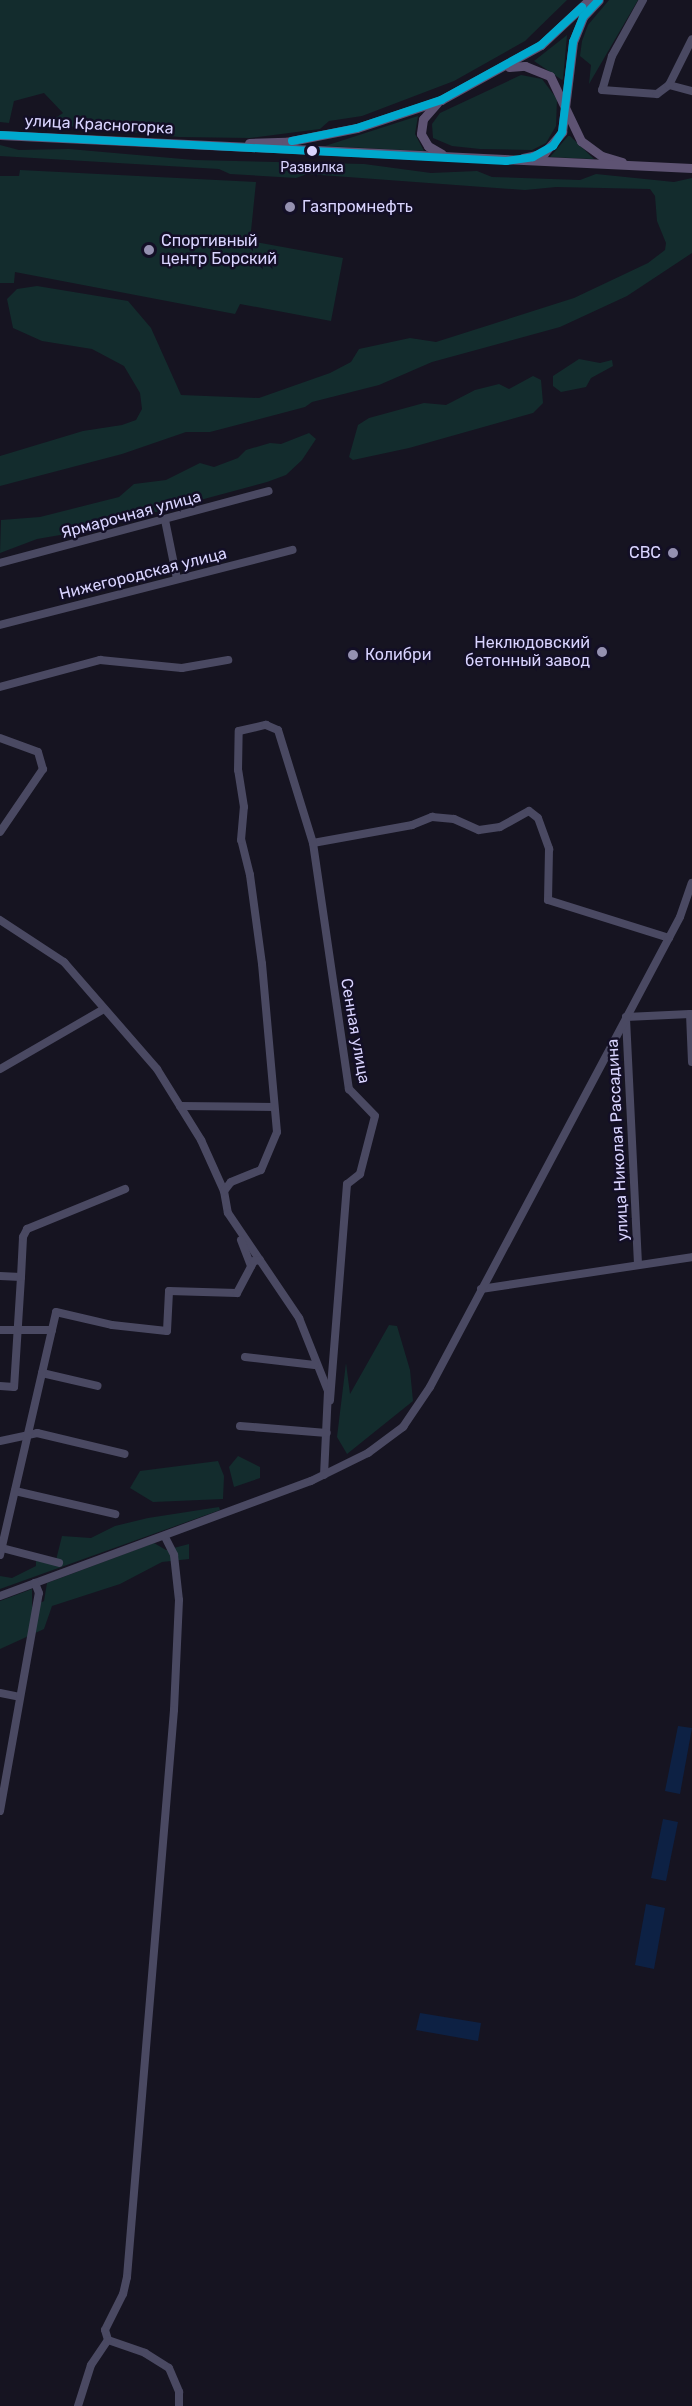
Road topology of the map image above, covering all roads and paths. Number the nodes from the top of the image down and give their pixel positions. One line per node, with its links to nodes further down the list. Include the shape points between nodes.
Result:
1 (588, 0): 5 (main road, via 564,27)
2 (599, 0): 9 (main road, via 577,29)
3 (643, 0): 6 (street, via 612,56 602,90 657,93)
4 (692, 39): 6 (street)
5 (505, 68): 8 (main road); 9 (main road, via 525,66 544,72 559,89)
6 (669, 85): 7 (street)
7 (692, 91)
8 (441, 100): 11 (main road, via 329,134 286,141); 12 (main road, via 423,118 421,134 428,146)
9 (566, 109): 13 (main road, via 562,132 553,146 533,157); 14 (main road, via 575,133 594,152)
10 (0, 135): 11 (main road, улица Красногорка)
11 (196, 144): 12 (main road)
12 (447, 157): 13 (main road)
13 (506, 160): 14 (main road)
14 (648, 167): 15 (main road)
15 (692, 168)
16 (268, 491): 17 (street, Ярмарочная улица)
17 (165, 520): 19 (street, Ярмарочная улица); 20 (street)
18 (293, 550): 20 (street, Нижегородская улица)
19 (0, 563)
20 (177, 579): 21 (street, Нижегородская улица)
21 (0, 625)
22 (228, 660): 23 (street, via 182,668 100,660)
23 (0, 687)
24 (0, 738): 25 (street, via 38,752 43,768)
25 (0, 832)
26 (313, 843): 29 (street, via 432,818 454,819 479,830 500,827 529,811 538,818 549,849 548,900); 34 (street, Сенная улица, via 278,730 267,725 238,731 238,770 244,807 241,840 250,875); 53 (street, Сенная улица, via 347,1081 358,1101 375,1116 360,1174 347,1184)
27 (692, 883): 29 (street)
28 (0, 920): 30 (street, via 61,959)
29 (669, 938): 44 (street)
30 (104, 1009): 32 (street); 33 (street, via 140,1047)
31 (692, 1062): 40 (street, улица Николая Рассадина, via 690,1014 626,1017)
32 (0, 1069)
33 (180, 1106): 34 (street); 36 (street)
34 (274, 1107): 36 (street, via 276,1137 264,1166 231,1182)
35 (125, 1189): 43 (street, via 27,1229)
36 (224, 1191): 37 (street)
37 (238, 1230): 39 (street); 41 (street)
38 (692, 1257): 40 (street, улица Николая Рассадина)
39 (260, 1260): 41 (street); 49 (street, via 299,1318)
40 (638, 1264): 44 (street, улица Николая Рассадина)
41 (251, 1266): 46 (street, via 237,1293 169,1291 166,1330 112,1325 56,1312)
42 (0, 1276): 43 (street)
43 (21, 1277): 47 (street)
44 (481, 1289): 59 (street, via 410,1419 380,1445)
45 (0, 1330): 47 (street)
46 (52, 1330): 47 (street); 50 (street)
47 (17, 1332): 51 (street, via 14,1387)
48 (245, 1357): 49 (street)
49 (315, 1365): 53 (street)
50 (42, 1373): 52 (street); 55 (street)
51 (0, 1386)
52 (98, 1386)
53 (330, 1400): 56 (street)
54 (240, 1425): 56 (street)
55 (29, 1433): 57 (street); 58 (street); 60 (street)
56 (327, 1433): 59 (street)
57 (0, 1441)
58 (125, 1454)
59 (324, 1475): 62 (street)
60 (15, 1491): 61 (street); 63 (street)
61 (115, 1514)
62 (165, 1537): 65 (street); 70 (street, via 174,1555 179,1600 174,1710 127,2277 105,2330)
63 (1, 1552): 64 (street)
64 (59, 1563)
65 (35, 1583): 66 (street); 68 (street, via 39,1593)
66 (0, 1596)
67 (0, 1693): 68 (street)
68 (20, 1697): 69 (street)
69 (0, 1811)
70 (108, 2340): 71 (street, via 91,2365); 72 (street, via 145,2353 169,2368 179,2392)
71 (78, 2406)
72 (179, 2406)

